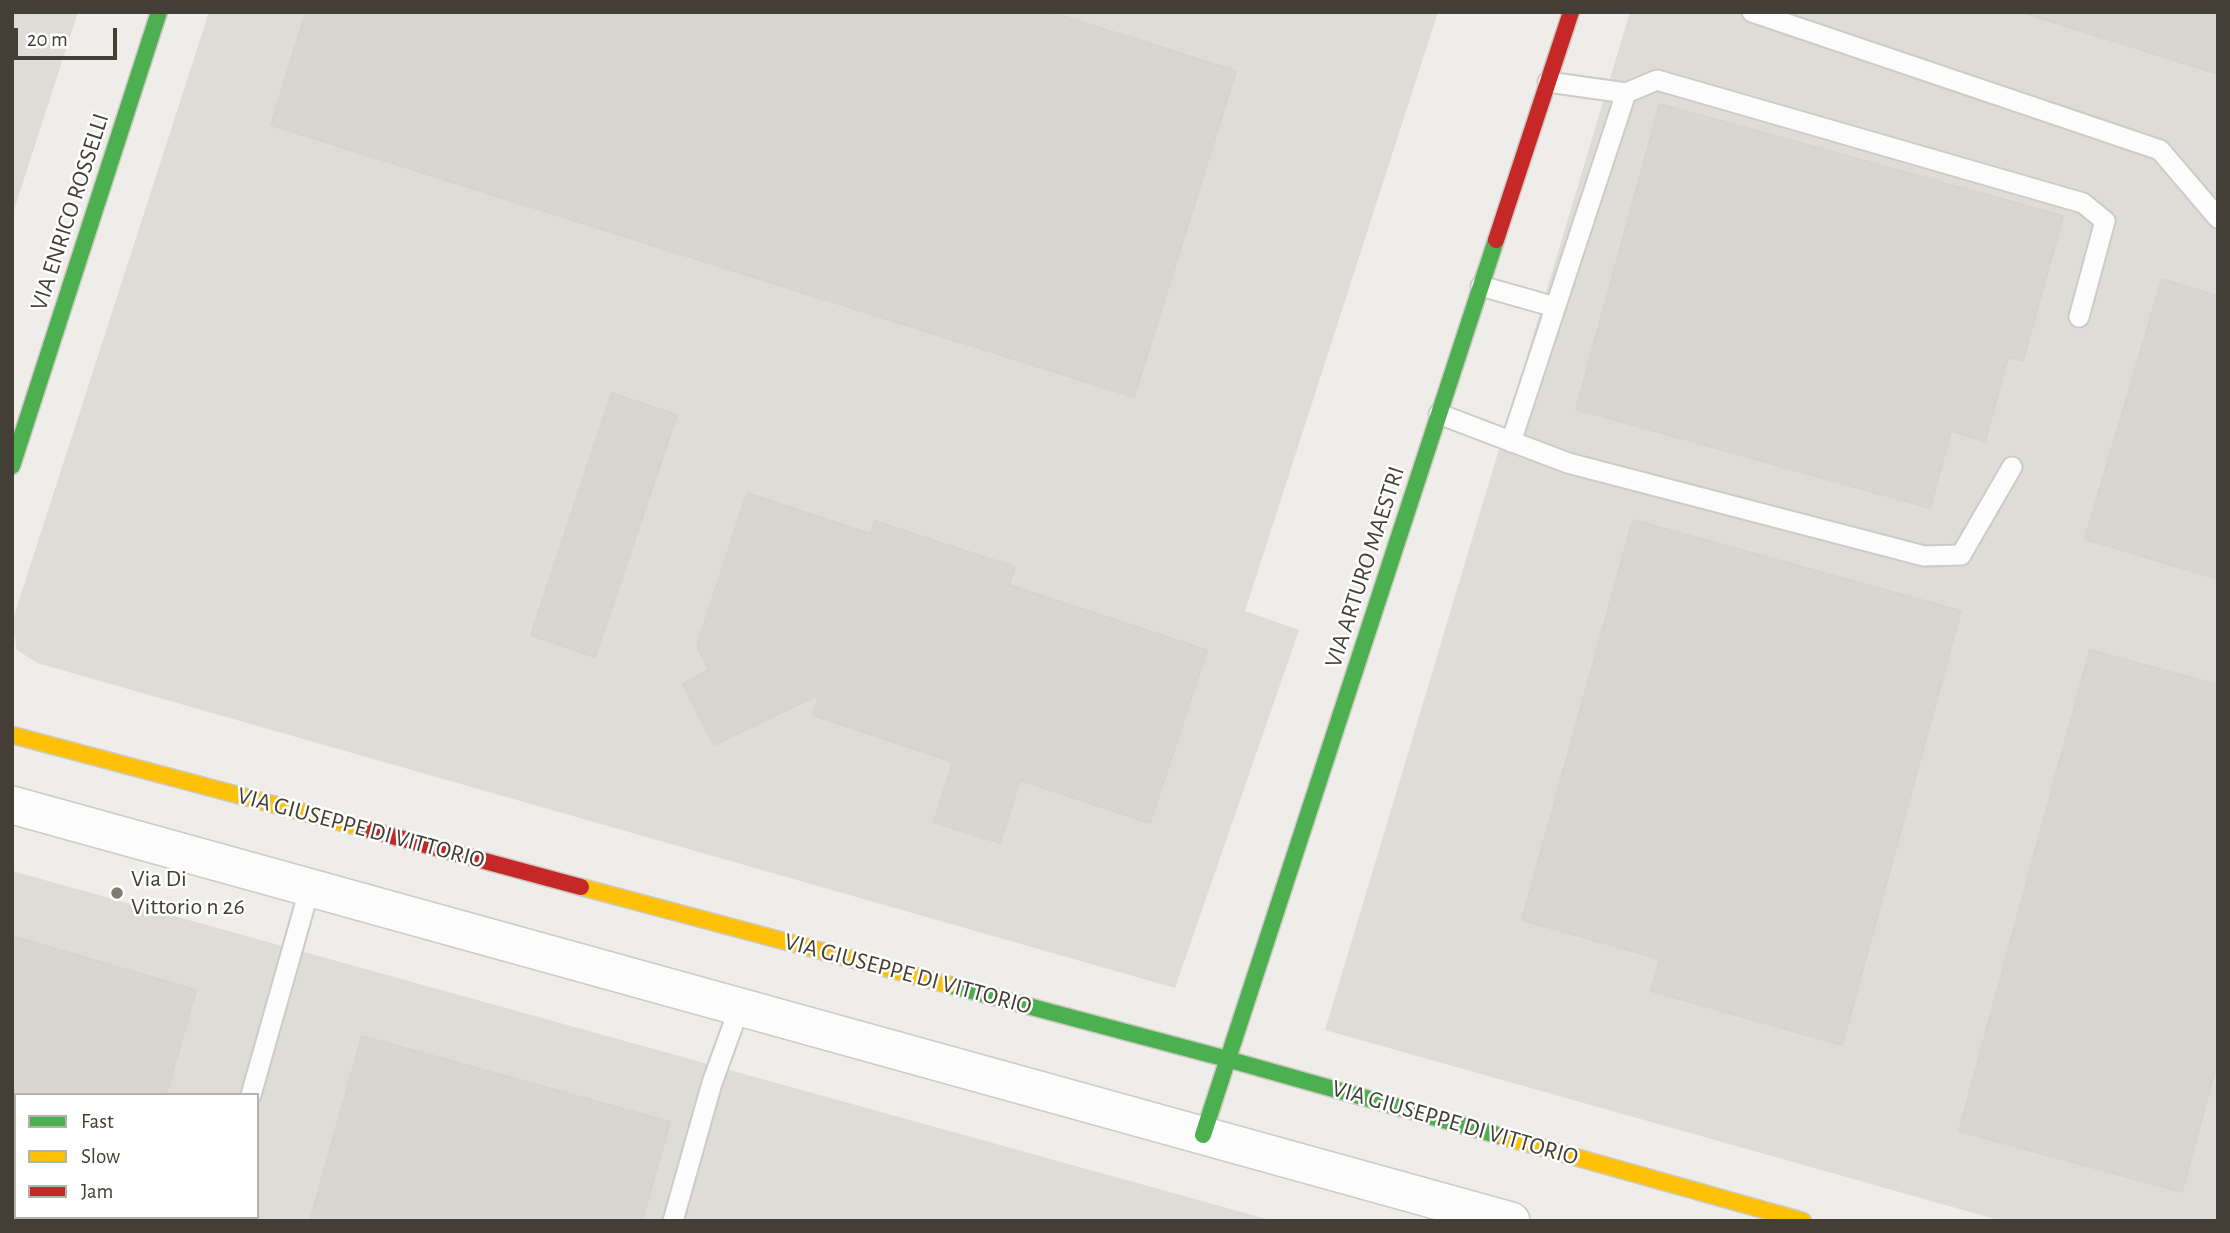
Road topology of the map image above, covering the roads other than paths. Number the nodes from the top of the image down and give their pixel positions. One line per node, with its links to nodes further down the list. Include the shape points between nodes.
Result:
1 (159, 12): 12 (street, VIA ENRICO ROSSELLI)
2 (1571, 12): 4 (street, VIA ARTURO MAESTRI)
3 (1752, 12): 6 (lane, via 2160,150)
4 (1548, 82): 5 (lane); 7 (street, VIA ARTURO MAESTRI)
5 (1626, 93): 8 (lane); 9 (lane, via 1657,80 2083,203 2105,221)
6 (2218, 218)
7 (1480, 286): 8 (lane); 10 (street, VIA ARTURO MAESTRI)
8 (1555, 307): 11 (lane)
9 (2079, 317)
10 (1439, 414): 11 (lane); 18 (street, VIA ARTURO MAESTRI)
11 (1511, 442): 13 (lane, via 1568,463 1924,556 1961,555)
12 (12, 466)
13 (2012, 467)
14 (12, 735): 18 (street, VIA GIUSEPPE DI VITTORIO)
15 (12, 805): 16 (street)
16 (310, 887): 17 (street); 19 (lane)
17 (740, 1006): 20 (street); 21 (lane, via 712,1083)
18 (1227, 1059): 20 (street, VIA ARTURO MAESTRI); 23 (street, VIA GIUSEPPE DI VITTORIO)
19 (252, 1093)
20 (1203, 1135): 22 (street)
21 (673, 1221)
22 (1511, 1221)
23 (1802, 1221)

